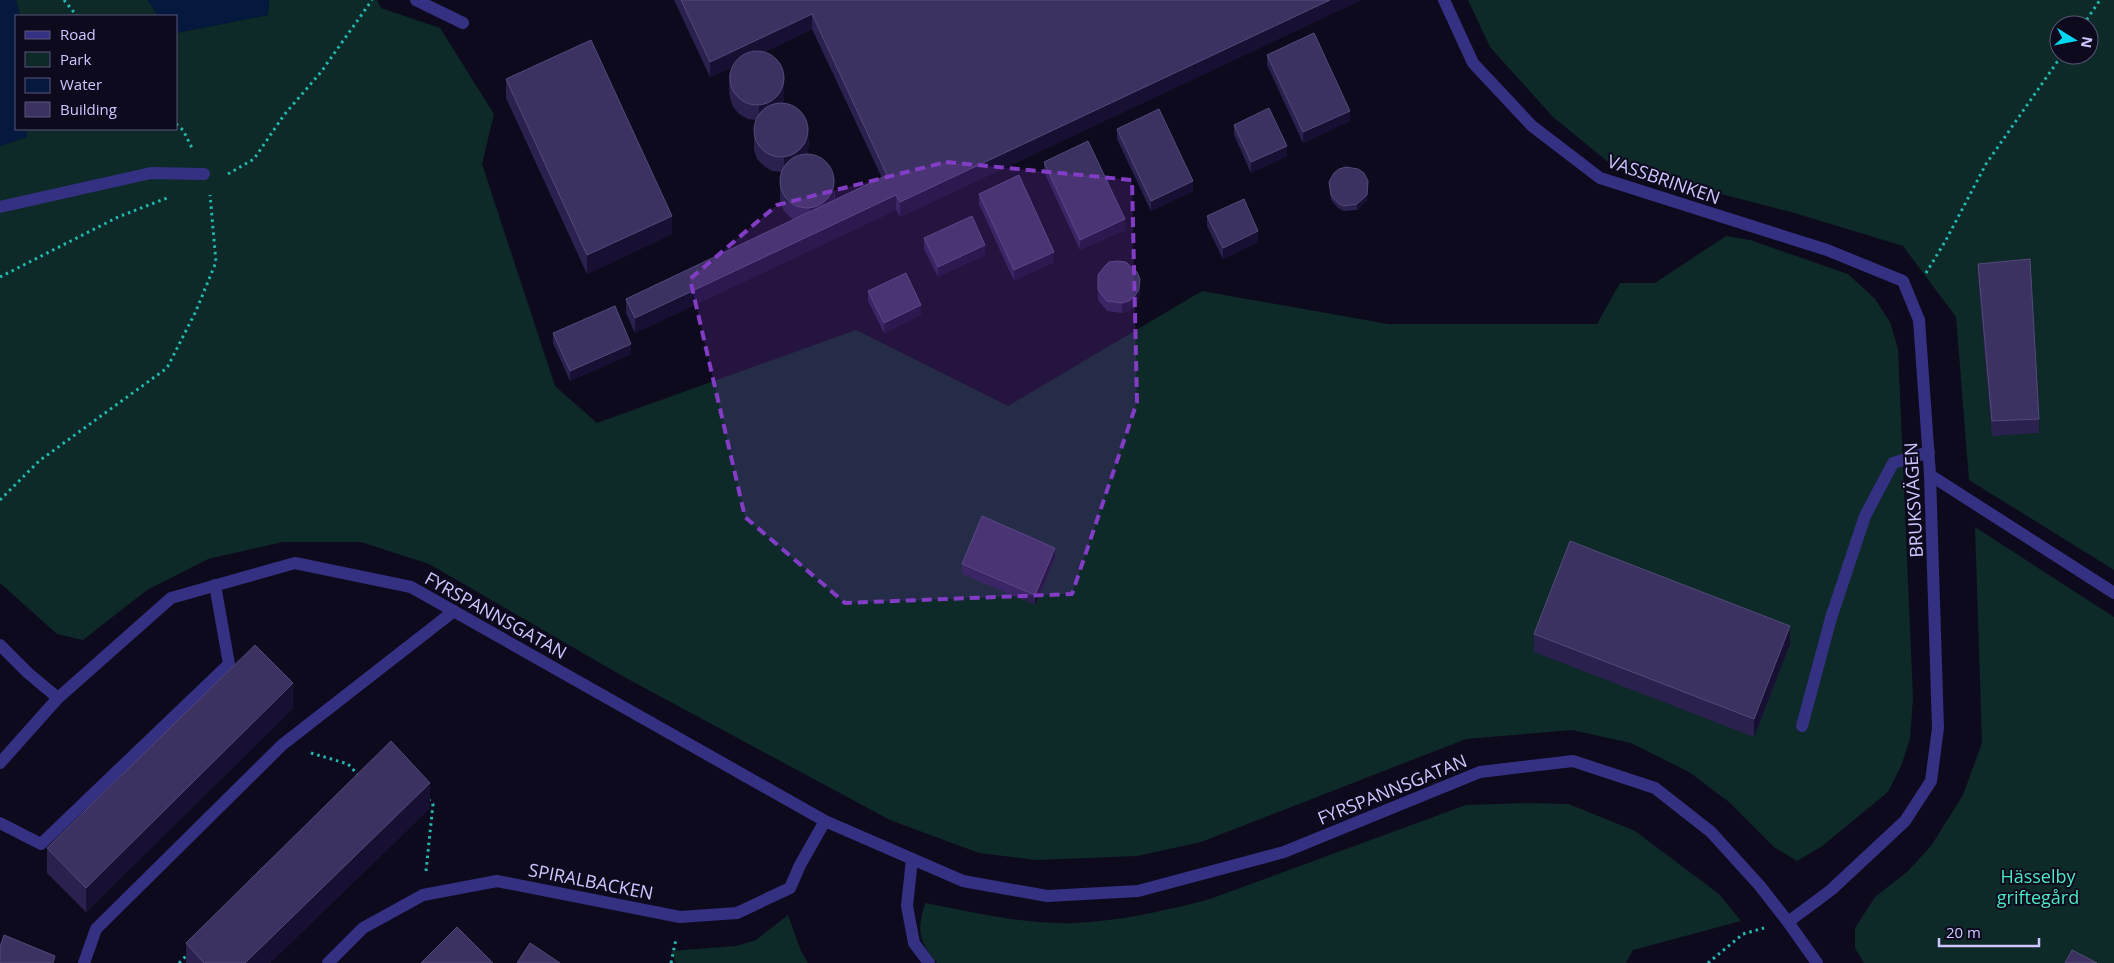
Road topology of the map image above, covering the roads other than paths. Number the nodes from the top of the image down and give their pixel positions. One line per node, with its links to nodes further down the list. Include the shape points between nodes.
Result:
1 (416, 0): 3 (street)
2 (1444, 0): 6 (street, VASSBRINKEN, via 1473,63 1532,126 1600,178 1827,250 1903,281)
3 (463, 23)
4 (204, 174): 5 (street, via 152,173)
5 (0, 207)
6 (1919, 320): 7 (street, BRUKSVÄGEN)
7 (1929, 452): 8 (street, BRUKSVÄGEN); 14 (street, via 1893,463 1865,516 1831,618)
8 (1930, 475): 10 (street); 19 (street, BRUKSVÄGEN, via 1938,728 1931,781 1905,821 1831,890)
9 (215, 585): 11 (street, FYRSPANNSGATAN, via 295,563 411,587); 13 (street, FYRSPANNSGATAN, via 171,598); 17 (street, via 228,664 41,844)
10 (2114, 593)
11 (454, 611): 16 (street, FYRSPANNSGATAN); 20 (street, via 282,744 96,929)
12 (0, 645): 13 (street)
13 (58, 698): 15 (street, FYRSPANNSGATAN)
14 (1802, 726)
15 (0, 763)
16 (825, 821): 18 (street, FYRSPANNSGATAN); 21 (street, SPIRALBACKEN, via 790,888 737,913 680,917 498,881 423,895 363,928)
17 (0, 823)
18 (912, 859): 19 (street, FYRSPANNSGATAN, via 963,881 1047,896 1138,891 1284,852 1480,772 1573,761 1655,788 1711,832); 22 (street, via 907,906 914,942)
19 (1788, 922): 23 (street, FYRSPANNSGATAN)
20 (84, 963)
21 (328, 963)
22 (929, 963)
23 (1817, 963)

